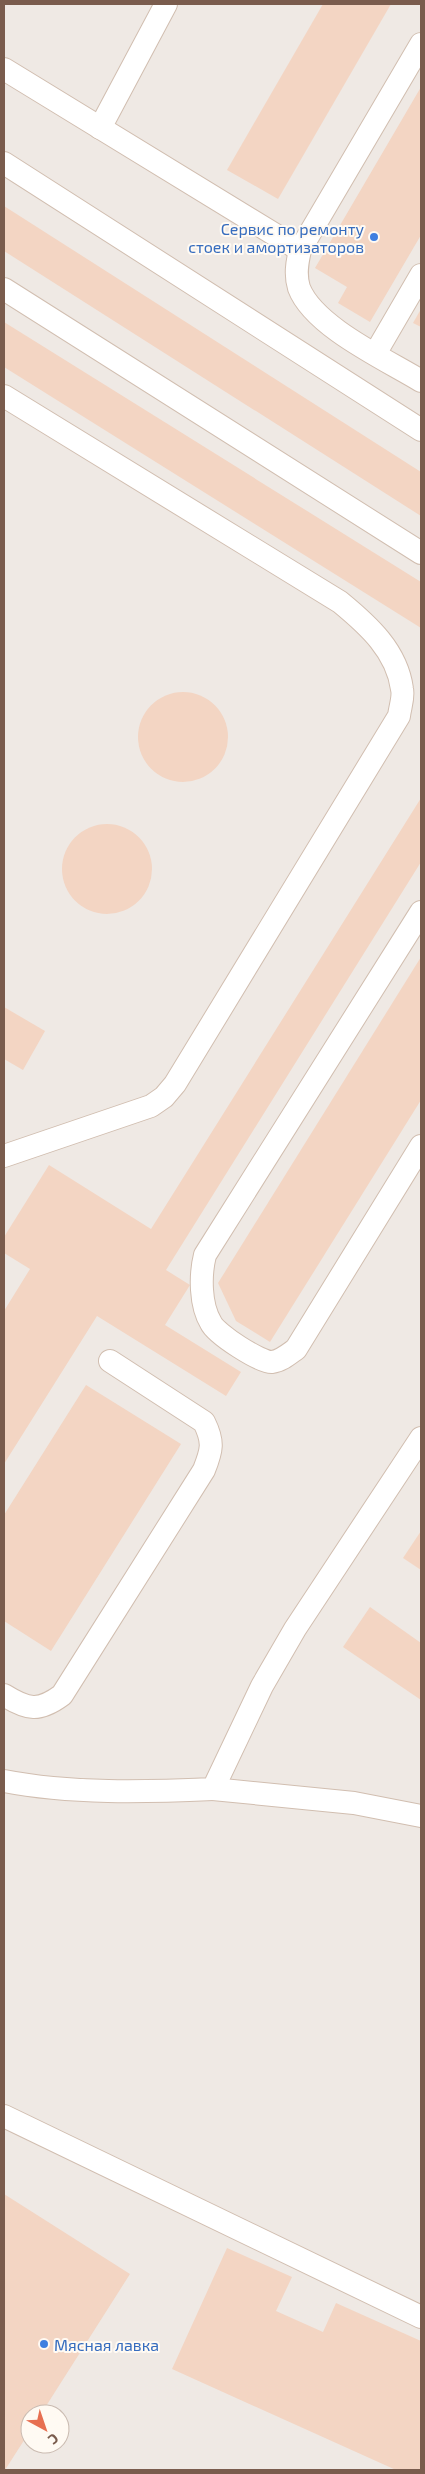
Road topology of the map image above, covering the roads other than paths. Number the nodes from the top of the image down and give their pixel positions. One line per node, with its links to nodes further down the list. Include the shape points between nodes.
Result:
1 (166, 4): 4 (lane)
2 (421, 44): 6 (lane)
3 (4, 69): 4 (lane)
4 (100, 128): 6 (lane)
5 (4, 163): 12 (lane)
6 (300, 250): 9 (lane, via 296,270 300,289 316,312 343,335)
7 (421, 275): 9 (lane)
8 (4, 289): 13 (lane)
9 (375, 354): 10 (lane)
10 (421, 381)
11 (4, 396): 16 (lane, via 340,602 382,642 395,663 403,690 399,716 175,1084 164,1097 151,1106)
12 (421, 430)
13 (421, 553)
14 (421, 912): 15 (lane, via 206,1255 202,1270 206,1311 212,1325 260,1359 271,1362 296,1348)
15 (421, 1146)
16 (4, 1156)
17 (110, 1361): 19 (lane, via 204,1422 211,1437 211,1452 204,1470 62,1695 50,1704 34,1708)
18 (421, 1438): 21 (lane, via 295,1629 262,1686)
19 (4, 1696)
20 (4, 1781): 21 (lane, via 44,1787 149,1792)
21 (213, 1789): 22 (lane, via 354,1803)
22 (421, 1816)
23 (4, 2116): 24 (lane)
24 (421, 2317)

